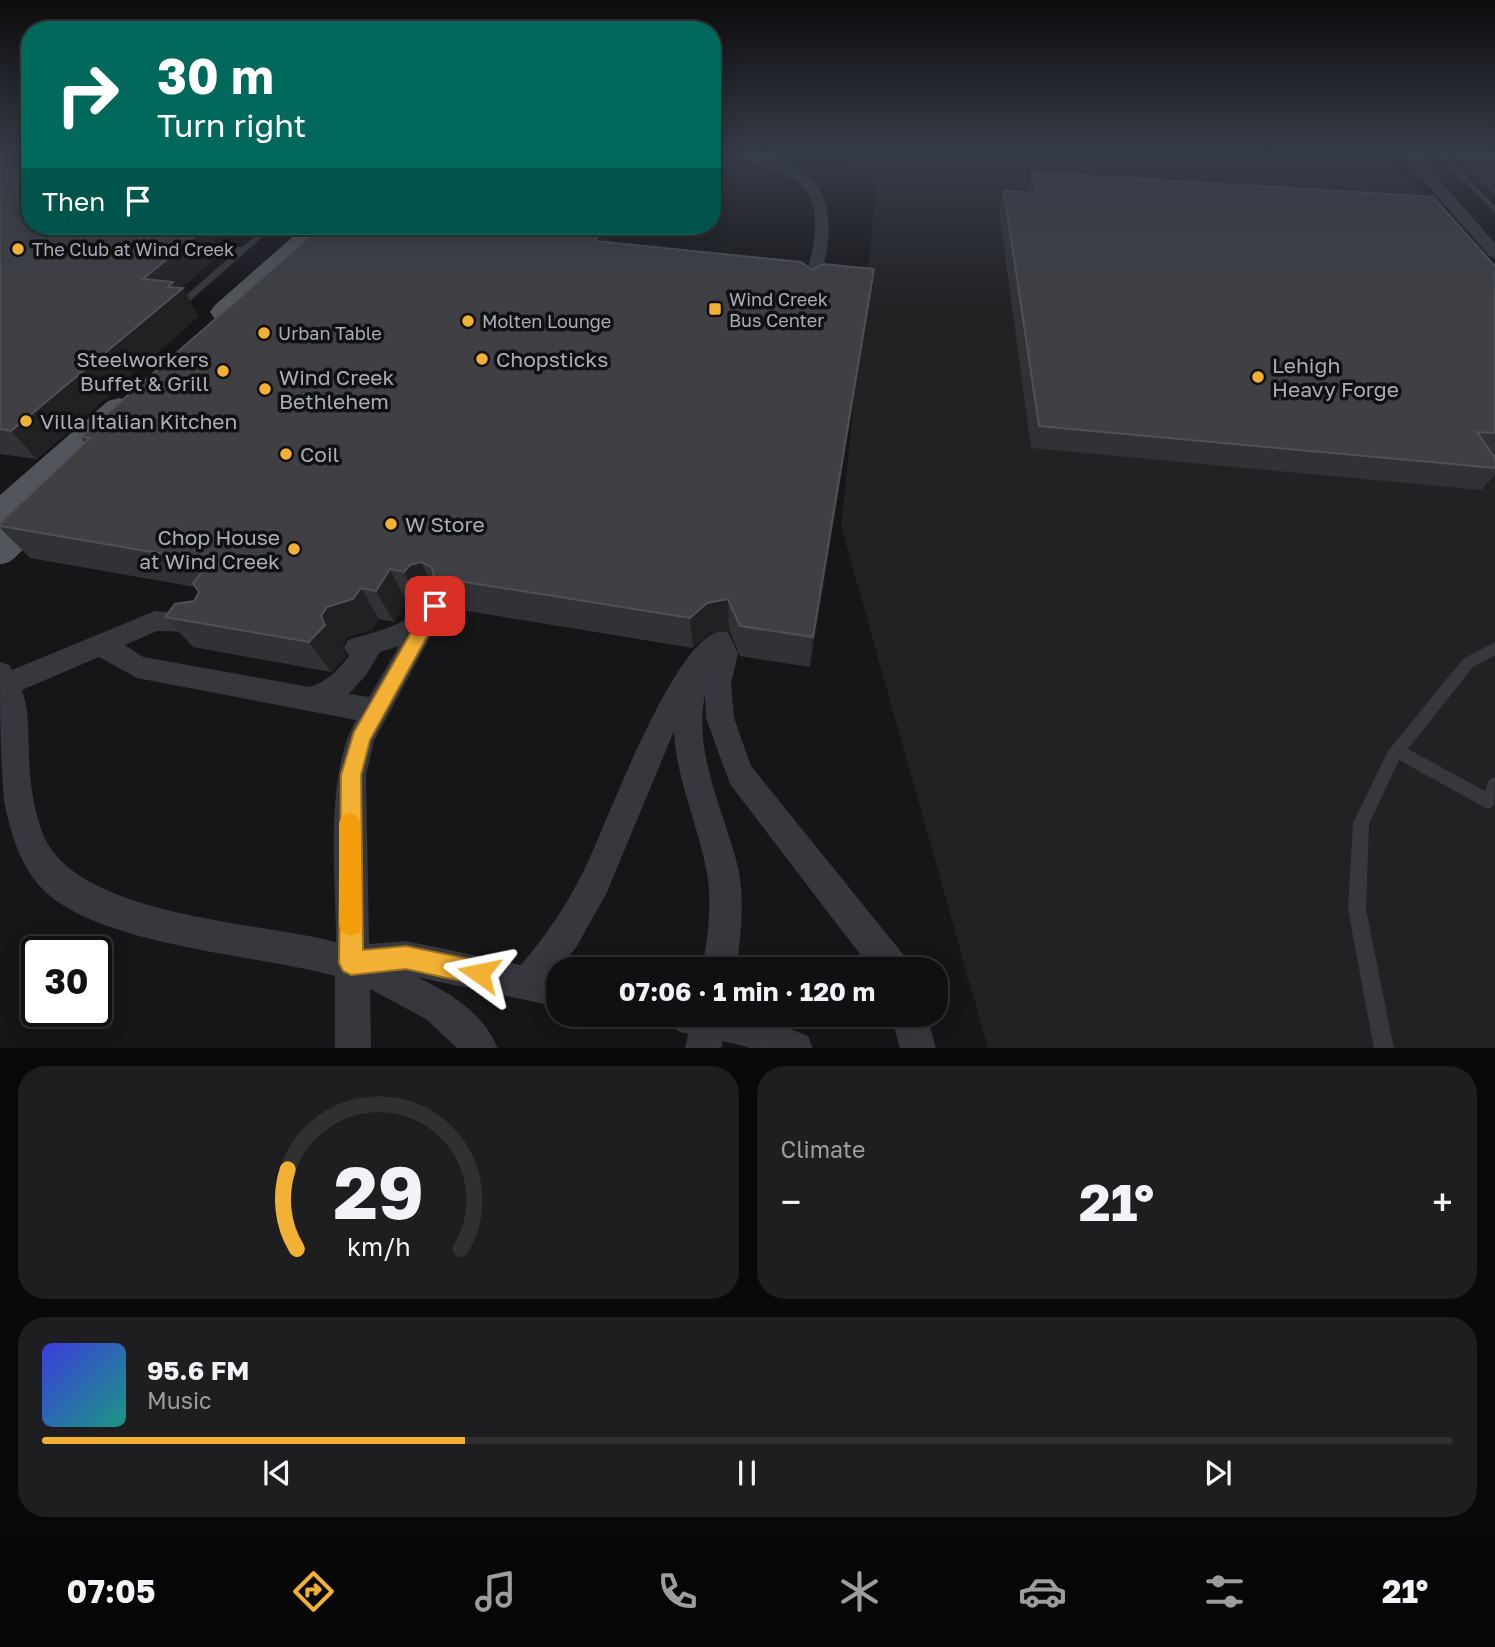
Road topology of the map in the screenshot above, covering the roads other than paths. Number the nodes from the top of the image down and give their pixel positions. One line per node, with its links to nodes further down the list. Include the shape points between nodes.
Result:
1 (822, 205): 9 (street, via 825,215)
2 (1453, 205): 8 (street)
3 (260, 235): 7 (lane)
4 (310, 235): 5 (main road, via 208,337)
5 (327, 235)
6 (192, 244): 7 (lane)
7 (242, 249): 10 (lane)
8 (1495, 253)
9 (810, 294)
10 (187, 299)
11 (0, 516): 12 (main road, bridge, via 143,398)
12 (0, 544)
13 (209, 624): 14 (street, via 155,621)
14 (101, 644): 19 (street); 20 (street, via 137,667)
15 (1495, 648): 22 (lane, via 1468,663)
16 (363, 649): 18 (street); 18 (street, via 399,635 431,612); 20 (street, via 342,685)
17 (716, 652): 24 (street, via 693,685 687,741 693,776 722,867 725,929); 25 (street, via 720,718 740,774); 27 (street, via 681,682)
18 (407, 656): 21 (street)
19 (4, 678): 26 (street, via 16,731 15,771 28,836 57,881 90,902 127,916)
20 (308, 699): 21 (street)
21 (376, 711): 26 (street, via 361,738 351,775)
22 (1397, 751): 23 (lane, via 1488,801); 36 (lane, via 1361,823 1358,884 1357,909)
23 (1495, 785)
24 (721, 957)
25 (884, 957)
26 (351, 963): 27 (street, via 406,957); 31 (street); 32 (street, via 438,1005)
27 (543, 987)
28 (694, 1027): 33 (street)
29 (735, 1027): 34 (street, bridge)
30 (912, 1027): 35 (street)
31 (353, 1048)
32 (480, 1048)
33 (703, 1048)
34 (794, 1048)
35 (918, 1048)
36 (1384, 1048)

